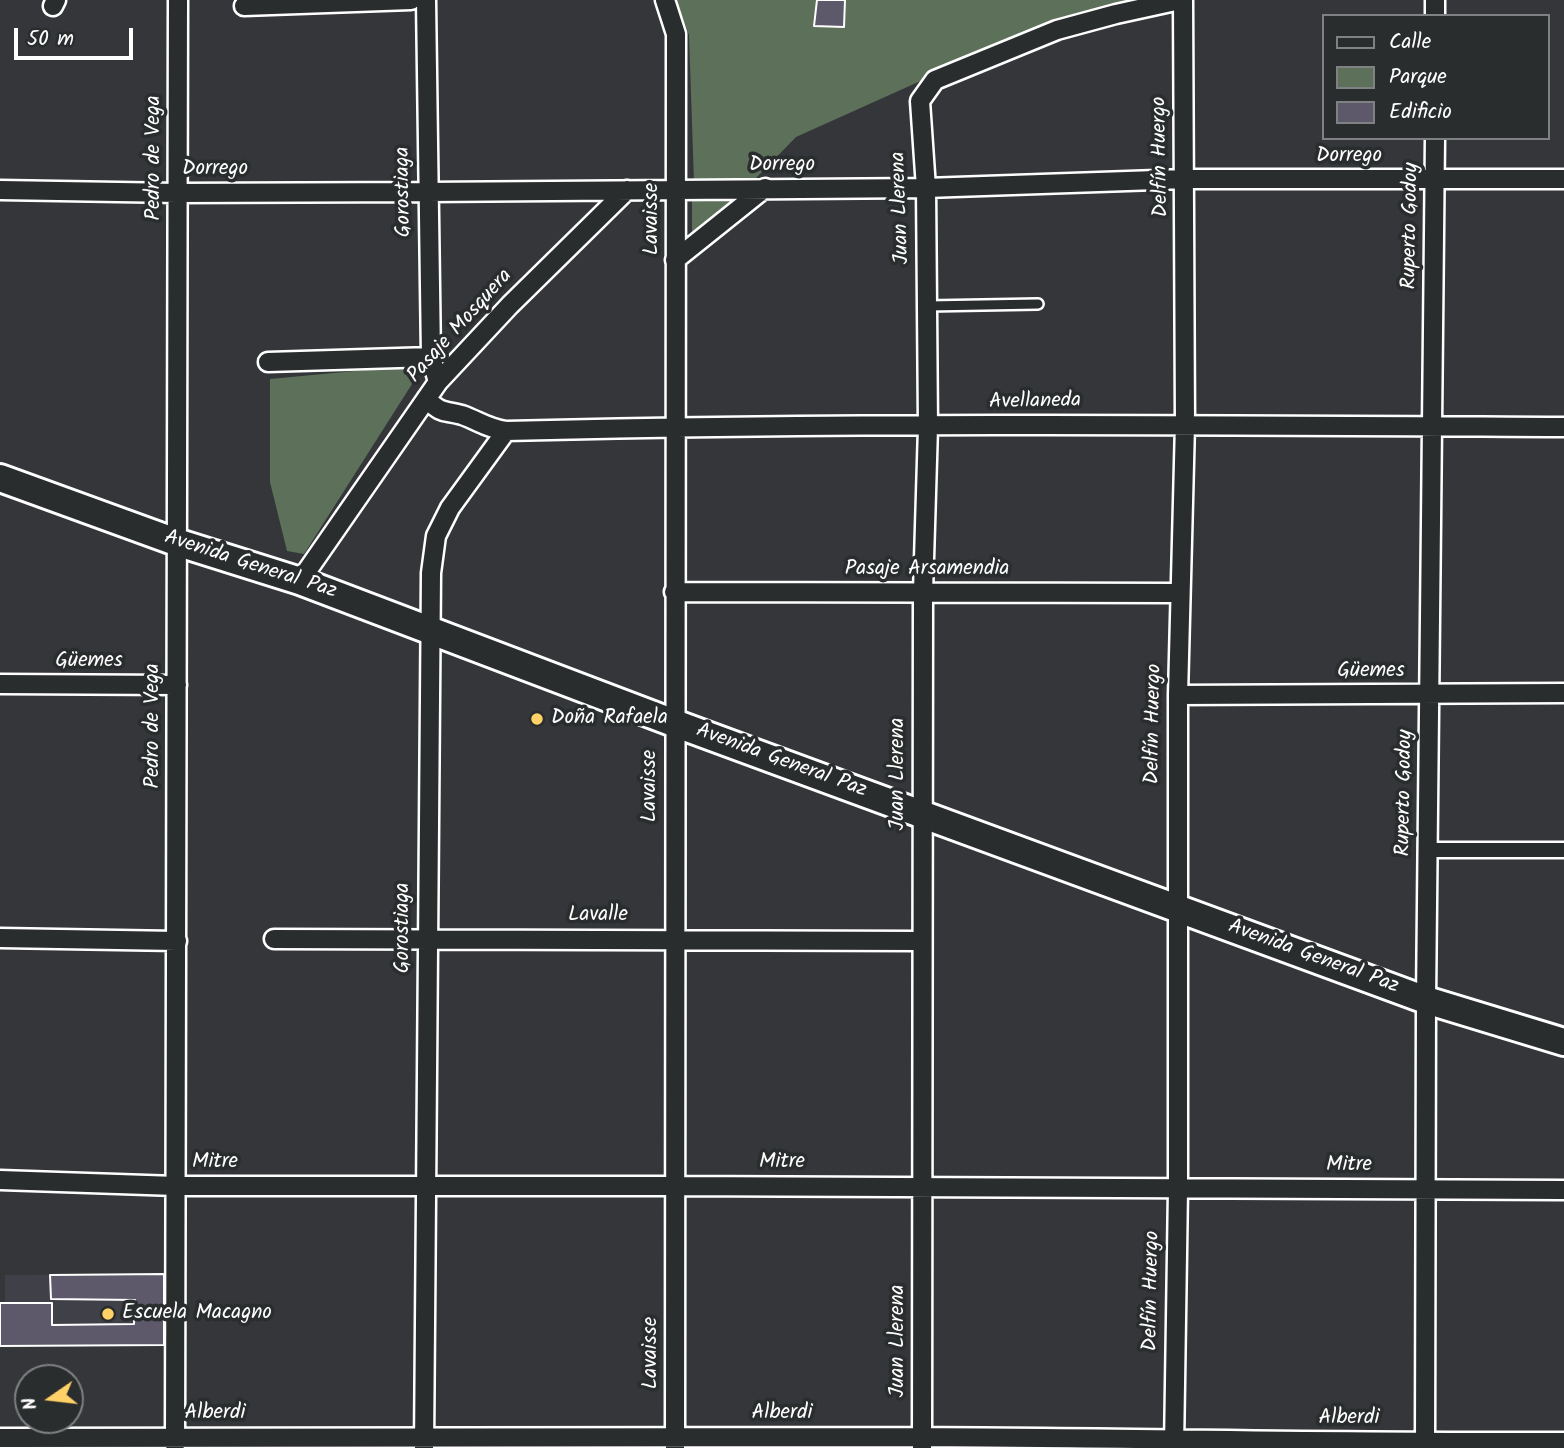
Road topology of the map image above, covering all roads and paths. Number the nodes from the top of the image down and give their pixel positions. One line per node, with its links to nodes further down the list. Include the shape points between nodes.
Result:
1 (411, 0): 6 (street)
2 (426, 0): 16 (street, Gorostiaga)
3 (665, 0): 13 (street, Lavaisse, via 676,34)
4 (1182, 0): 8 (street, Delfín Huergo); 12 (street, Juan Llerena, via 1057,30 935,80 920,101)
5 (178, 2): 17 (street, Pedro de Vega)
6 (244, 6)
7 (1435, 140): 9 (street, Ruperto Godoy)
8 (1185, 179): 9 (street, Dorrego); 12 (street, Dorrego); 25 (street, Delfín Huergo)
9 (1435, 180): 10 (street, Dorrego); 27 (street, Ruperto Godoy)
10 (1564, 180)
11 (765, 188): 12 (street, Dorrego); 13 (street, Dorrego); 18 (street)
12 (926, 188): 20 (street, Juan Llerena)
13 (676, 189): 15 (street, Dorrego); 18 (street, Lavaisse)
14 (0, 190): 17 (street, Dorrego)
15 (627, 190): 16 (street, Dorrego); 23 (street, Pasaje Mosquera)
16 (427, 192): 17 (street, Dorrego); 21 (street, Gorostiaga)
17 (177, 193): 32 (street, Pedro de Vega)
18 (675, 260): 28 (street, Lavaisse)
19 (1038, 304): 20 (lane)
20 (928, 306): 26 (street, Juan Llerena)
21 (431, 357): 22 (street); 23 (street, Gorostiaga)
22 (268, 362)
23 (438, 382): 24 (street, Pasaje Mosquera)
24 (426, 400): 30 (street, Avellaneda, via 442,413); 33 (street, Pasaje Mosquera)
25 (1185, 424): 26 (street, Avellaneda); 27 (street, Avellaneda); 36 (street, Delfín Huergo)
26 (928, 426): 28 (street, Avellaneda); 35 (street, Juan Llerena)
27 (1432, 426): 29 (street, Avellaneda); 41 (street, Ruperto Godoy)
28 (675, 427): 30 (street, Avellaneda); 34 (street, Lavaisse)
29 (1564, 427)
30 (506, 431): 37 (street, Gorostiaga, via 450,508 436,536)
31 (0, 478): 32 (main road, Avenida General Paz)
32 (176, 542): 33 (main road, Avenida General Paz); 39 (street, Pedro de Vega)
33 (300, 580): 37 (main road, Avenida General Paz)
34 (674, 592): 35 (street, Pasaje Arsamendia); 43 (street, Lavaisse)
35 (923, 592): 36 (street, Pasaje Arsamendia); 44 (street, Juan Llerena)
36 (1179, 593): 42 (street, Delfín Huergo)
37 (429, 629): 43 (main road, Avenida General Paz); 50 (street, Gorostiaga)
38 (0, 684): 39 (street, Güemes)
39 (177, 685): 52 (street, Pedro de Vega)
40 (1564, 692): 41 (street, Güemes)
41 (1429, 694): 42 (street, Güemes); 45 (street, Ruperto Godoy)
42 (1178, 695): 47 (street, Delfín Huergo)
43 (674, 723): 44 (main road, Avenida General Paz); 51 (street, Lavaisse)
44 (922, 814): 47 (main road, Avenida General Paz); 53 (street, Juan Llerena)
45 (1428, 850): 46 (street); 54 (street, Ruperto Godoy)
46 (1564, 850)
47 (1176, 908): 54 (main road, Avenida General Paz); 61 (street, Delfín Huergo)
48 (0, 938): 52 (street)
49 (274, 939): 50 (street, Lavalle)
50 (426, 939): 51 (street, Lavalle); 58 (street, Gorostiaga)
51 (674, 939): 53 (street, Lavalle); 59 (street, Lavaisse)
52 (177, 941): 57 (street, Pedro de Vega)
53 (922, 942): 60 (street, Juan Llerena)
54 (1426, 1000): 55 (main road, Avenida General Paz); 62 (street, Ruperto Godoy)
55 (1564, 1042)
56 (0, 1180): 57 (street, Mitre)
57 (176, 1186): 58 (street, Mitre); 66 (street, Pedro de Vega)
58 (425, 1186): 59 (street, Mitre); 68 (street, Gorostiaga)
59 (674, 1186): 60 (street, Mitre); 67 (street, Lavaisse)
60 (922, 1187): 61 (street, Mitre); 69 (street, Juan Llerena)
61 (1178, 1189): 62 (street, Mitre); 70 (street, Delfín Huergo)
62 (1425, 1189): 63 (street, Mitre); 71 (street, Ruperto Godoy)
63 (1564, 1190)
64 (0, 1438): 66 (street, Alberdi)
65 (1564, 1441): 71 (street, Alberdi)
66 (175, 1442): 68 (street, Alberdi)
67 (675, 1442): 68 (street, Alberdi); 69 (street, Alberdi)
68 (424, 1443)
69 (922, 1443): 70 (street, Alberdi)
70 (1174, 1444): 71 (street, Alberdi)
71 (1425, 1445)

